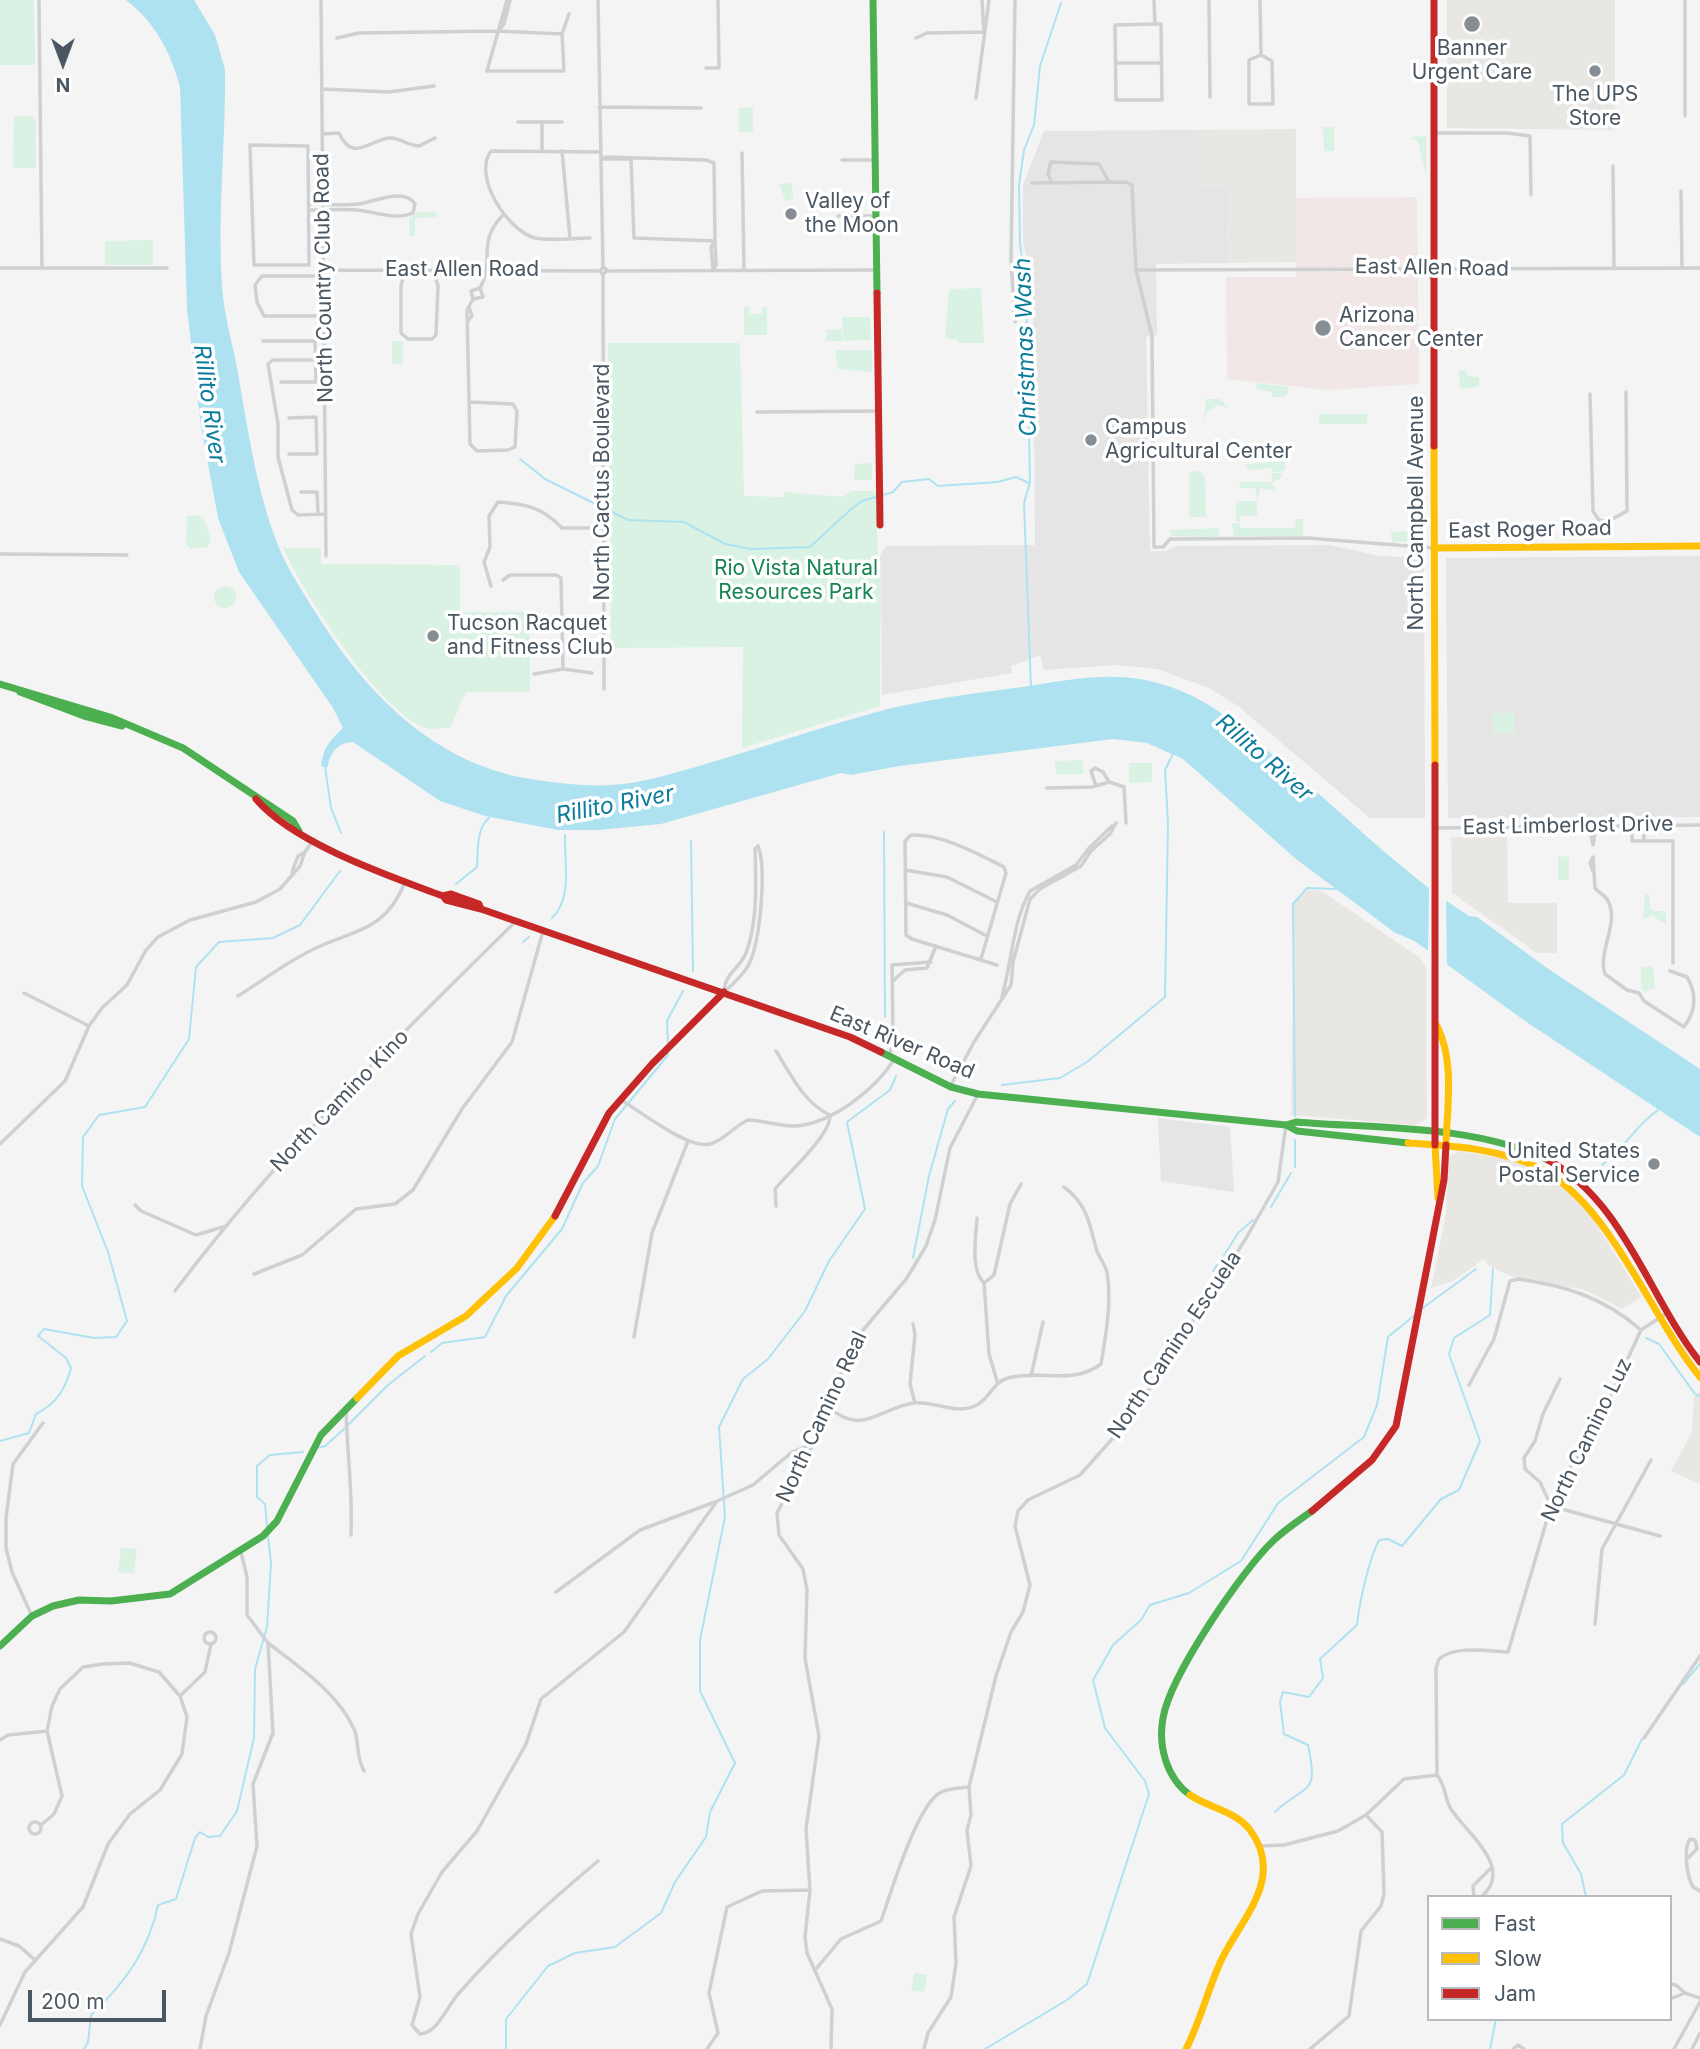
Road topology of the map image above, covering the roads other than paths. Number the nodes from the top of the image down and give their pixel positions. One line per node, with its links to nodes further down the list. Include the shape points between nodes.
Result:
1 (39, 0): 64 (street)
2 (321, 0): 27 (street, North Country Club Road)
3 (509, 0): 17 (street)
4 (598, 0): 30 (street, North Cactus Boulevard)
5 (718, 0): 25 (street, via 719,68)
6 (873, 0): 46 (main road)
7 (982, 0): 18 (street)
8 (989, 0): 18 (street)
9 (1015, 0): 85 (street)
10 (1154, 0): 16 (street)
11 (1209, 0): 28 (street)
12 (1260, 0): 22 (street)
13 (1434, 0): 37 (main road, North Campbell Avenue)
14 (1685, 0): 32 (street)
15 (569, 14): 19 (street)
16 (1155, 24): 23 (street, via 1115,25); 24 (street, via 1161,24)
17 (498, 31): 19 (street); 19 (street, via 487,71 564,71); 20 (street, via 359,33)
18 (984, 32): 21 (street, via 927,33); 29 (street)
19 (562, 34)
20 (337, 38)
21 (916, 38)
22 (1261, 55): 22 (street, via 1249,60 1250,104 1273,104 1272,61)
23 (1116, 63): 24 (street); 24 (street, via 1116,100 1162,100)
24 (1162, 63)
25 (706, 68)
26 (434, 86): 27 (street, via 388,92)
27 (322, 89): 36 (street, North Country Club Road)
28 (1210, 97)
29 (976, 98)
30 (599, 107): 31 (street); 41 (street, North Cactus Boulevard)
31 (701, 108)
32 (1685, 116)
33 (518, 122): 34 (street)
34 (542, 122): 35 (street); 39 (street)
35 (562, 122)
36 (322, 134): 38 (street, via 339,133 348,146 369,147 390,138 419,146); 54 (street, North Country Club Road)
37 (1433, 134): 52 (street, via 1530,136); 69 (main road, North Campbell Avenue)
38 (435, 138)
39 (542, 151): 40 (street); 57 (street, via 491,151 487,159 490,191)
40 (562, 151): 41 (street); 60 (street)
41 (601, 152): 43 (street, North Cactus Boulevard)
42 (742, 153): 76 (street)
43 (601, 159): 44 (street); 79 (street, North Cactus Boulevard)
44 (630, 159): 62 (street, via 634,238); 62 (street, via 714,163)
45 (842, 160): 46 (street)
46 (876, 160): 59 (main road)
47 (1613, 166): 70 (street)
48 (1109, 182): 50 (street); 50 (street, via 1099,164 1051,162 1048,174); 78 (street, via 1125,181 1135,190)
49 (1032, 183): 50 (street)
50 (1052, 183)
51 (1681, 191): 66 (street)
52 (1531, 195)
53 (309, 204): 54 (street); 55 (street); 55 (street, via 308,146 250,145 254,265 309,265)
54 (323, 204): 56 (street, North Country Club Road); 56 (street, via 405,197 415,204 413,213 407,215)
55 (310, 210): 56 (street)
56 (323, 210): 71 (street, North Country Club Road)
57 (504, 214): 60 (street, via 525,234); 74 (street, via 488,234)
58 (838, 216): 59 (street)
59 (877, 216): 77 (main road)
60 (570, 238): 61 (street)
61 (590, 238)
62 (715, 241): 75 (street)
63 (0, 268): 64 (street)
64 (42, 268): 65 (street)
65 (167, 268)
66 (1682, 268): 67 (street, East Allen Road); 70 (street, East Allen Road)
67 (1700, 268)
68 (1399, 269): 81 (street, via 1427,273)
69 (1433, 269): 70 (street, East Allen Road); 78 (street, East Allen Road); 81 (main road, North Campbell Avenue)
70 (1614, 269)
71 (324, 270): 72 (street, East Allen Road); 80 (street, North Country Club Road)
72 (405, 270): 73 (street, East Allen Road); 73 (street, via 401,333 408,339 436,335 438,286)
73 (433, 270): 74 (street, East Allen Road)
74 (485, 270): 79 (street, East Allen Road); 82 (street)
75 (713, 270): 76 (street, East Allen Road); 79 (street, East Allen Road)
76 (744, 270): 77 (street, East Allen Road)
77 (877, 270): 93 (main road)
78 (1136, 270): 105 (street, East Roger Road, via 1152,336 1154,547 1163,547 1170,539 1307,538)
79 (603, 271): 103 (street, North Cactus Boulevard)
80 (324, 276): 84 (street, North Country Club Road); 84 (street, via 262,276 255,285 264,316)
81 (1433, 284): 105 (main road, North Campbell Avenue)
82 (480, 288): 83 (street, via 471,291); 83 (street, via 482,297)
83 (473, 299): 92 (street, via 467,310)
84 (324, 316): 88 (street, North Country Club Road)
85 (1015, 322)
86 (263, 341): 87 (street, via 315,341)
87 (315, 360): 88 (street); 89 (street, via 316,382); 100 (street, via 273,360 268,364 268,376 278,424 278,453 292,510 298,515)
88 (324, 360): 97 (street, North Country Club Road)
89 (281, 382)
90 (1626, 392): 91 (street, via 1627,511 1607,522 1593,511)
91 (1590, 394)
92 (470, 402): 92 (street, via 513,404 517,411 515,447 474,450)
93 (879, 411): 94 (street); 102 (main road)
94 (757, 412)
95 (289, 418): 96 (street, via 316,417)
96 (317, 437): 97 (street); 98 (street, via 317,454)
97 (325, 438): 101 (street, North Country Club Road)
98 (289, 454)
99 (301, 492): 100 (street, via 317,492)
100 (318, 514): 101 (street)
101 (326, 514): 108 (street, North Country Club Road)
102 (880, 525)
103 (603, 528): 110 (street, via 562,528 542,509 498,502 489,517 490,547 484,562); 111 (street, North Cactus Boulevard)
104 (1700, 546): 105 (main road, East Roger Road)
105 (1434, 548): 127 (main road, North Campbell Avenue)
106 (0, 554): 107 (street)
107 (127, 555)
108 (326, 555)
109 (503, 580): 112 (street, via 510,575 561,576)
110 (491, 586)
111 (604, 620): 112 (street); 117 (street, North Cactus Boulevard)
112 (564, 621): 113 (street)
113 (563, 669): 114 (street); 115 (street)
114 (592, 673)
115 (534, 674)
116 (0, 684): 128 (main road, East River Road, via 196,754)
117 (604, 688)
118 (1109, 782): 119 (street); 119 (street, via 1104,772 1095,768 1091,771); 121 (street, via 1124,787)
119 (1096, 786): 120 (street)
120 (1047, 788)
121 (1126, 823)
122 (1632, 825): 123 (street, East Limberlost Drive); 126 (street, East Limberlost Drive); 129 (street, via 1632,841)
123 (1644, 825): 124 (street, East Limberlost Drive); 129 (street)
124 (1700, 825)
125 (1589, 826): 126 (street, East Limberlost Drive); 127 (street, East Limberlost Drive); 130 (street)
126 (1596, 826): 130 (street)
127 (1436, 828): 150 (main road, North Campbell Avenue)
128 (314, 839): 132 (main road, East River Road); 149 (street, via 298,856 280,889 257,902 190,920 158,937 127,985)
129 (1644, 841): 141 (street, via 1673,841)
130 (1593, 845): 143 (street, via 1595,888 1609,906 1610,936 1602,961 1606,976 1639,993 1685,1027 1691,1018 1694,988 1687,977)
131 (905, 870): 133 (street, via 947,877); 133 (street, via 905,841 911,835 959,846 1004,867); 134 (street)
132 (405, 882): 135 (main road, East River Road, via 443,896 451,894); 147 (street, via 396,903 371,927 311,951)
133 (997, 902): 137 (street)
134 (906, 904): 137 (street, via 947,915); 138 (street, via 906,935)
135 (516, 921): 136 (main road, East River Road); 170 (street, North Camino Kino, via 306,1132)
136 (543, 931): 145 (main road, East River Road); 171 (street, via 512,1042 461,1109 413,1190 395,1204 356,1209 302,1255)
137 (987, 936): 139 (street)
138 (936, 946): 139 (street); 140 (street)
139 (981, 960): 142 (street)
140 (931, 962): 144 (street, via 927,968 905,970); 144 (street, via 896,962)
141 (1673, 963)
142 (997, 965)
143 (1670, 971)
144 (892, 983): 152 (street)
145 (724, 992): 145 (street, via 749,964 763,894 763,859 758,846 746,954 724,981); 152 (main road, East River Road); 155 (main road)
146 (24, 993): 149 (street)
147 (238, 996)
148 (1002, 998): 148 (street, via 1012,985 1013,962 1030,899 1081,866 1116,823 1076,865 1030,891); 153 (street)
149 (89, 1026): 161 (street, via 65,1081)
150 (1437, 1026): 158 (main road, North Campbell Avenue, via 1433,1032); 159 (main road, North Campbell Avenue, via 1444,1044)
151 (776, 1051): 156 (street, via 806,1097)
152 (892, 1057): 153 (main road, East River Road); 156 (street, via 875,1085)
153 (951, 1087): 154 (main road, East River Road)
154 (978, 1094): 157 (main road, East River Road); 187 (street, North Camino Real, via 950,1148 926,1246 908,1278 859,1331)
155 (621, 1100): 160 (street); 188 (main road, via 596,1134 549,1228 517,1268 466,1316 398,1356)
156 (830, 1115): 160 (street, via 794,1126 748,1120 713,1144); 168 (street, via 816,1143 775,1189)
157 (1286, 1125): 158 (main road, East River Road, via 1296,1122); 162 (main road, East River Road, via 1297,1131); 211 (street, North Camino Escuela, via 1278,1182 1130,1419 1080,1475 1027,1500 1018,1511 1016,1530 1030,1585 996,1676)
158 (1435, 1133): 159 (main road, East River Road); 162 (main road, North Campbell Avenue)
159 (1446, 1134): 163 (main road, North Campbell Avenue); 174 (main road, East River Road, via 1524,1147 1569,1174 1607,1212)
160 (688, 1141): 179 (street, via 652,1233)
161 (0, 1144)
162 (1435, 1145): 163 (main road, East River Road); 167 (main road, North Campbell Avenue)
163 (1446, 1145): 167 (main road, North Campbell Avenue); 175 (main road, East River Road, via 1512,1155 1563,1181 1598,1219)
164 (1020, 1184): 172 (street, via 1010,1204 994,1275)
165 (1065, 1187): 181 (street, via 1079,1198 1090,1219 1096,1251 1107,1270 1109,1303 1101,1364 1086,1375)
166 (135, 1205): 170 (street, via 196,1235)
167 (1439, 1205): 214 (main road, North Campbell Avenue, via 1396,1426 1350,1478 1261,1554 1177,1679 1163,1714 1162,1747 1169,1772 1186,1793 1235,1814)
168 (776, 1206)
169 (976, 1218): 172 (street, via 976,1266)
170 (225, 1226): 173 (street, North Camino Kino)
171 (254, 1274)
172 (984, 1283): 184 (street, via 989,1354)
173 (176, 1291)
174 (1667, 1313): 175 (street); 180 (main road, East River Road)
175 (1658, 1318): 178 (street); 182 (main road, East River Road)
176 (1043, 1322): 181 (street)
177 (913, 1324): 186 (street, via 911,1384)
178 (1641, 1329): 185 (street, via 1623,1314 1573,1289 1510,1281 1494,1339); 193 (street, North Camino Luz, via 1588,1443 1566,1473)
179 (634, 1337)
180 (1700, 1362)
181 (1031, 1376): 184 (street)
182 (1700, 1377)
183 (1560, 1379): 193 (street, via 1523,1463 1540,1482)
184 (997, 1381): 186 (street, via 984,1399 967,1408)
185 (1469, 1385)
186 (915, 1403): 187 (street, via 867,1420 846,1418)
187 (829, 1407): 190 (street, North Camino Real)
188 (346, 1410): 195 (street); 197 (main road, via 312,1447 278,1521)
189 (43, 1423): 199 (street, via 13,1464 6,1518 12,1573)
190 (814, 1443): 192 (street, via 792,1452 753,1485); 218 (street, North Camino Real, via 776,1522 779,1535 803,1569 807,1590 805,1658 819,1736 806,1829)
191 (1651, 1460): 194 (street)
192 (717, 1501): 198 (street, via 639,1530); 216 (street, via 624,1632 541,1699 526,1744 477,1831 442,1872 418,1914 411,1934 420,1997 412,2025 420,2034 435,2027 504,1941)
193 (1551, 1506): 194 (street); 210 (street, North Camino Luz, via 1508,1652 1448,1653 1437,1663)
194 (1615, 1522): 196 (street); 200 (street, via 1602,1549)
195 (351, 1535)
196 (1660, 1536)
197 (241, 1552): 199 (main road, via 170,1594 139,1600 66,1602); 201 (street, via 247,1577 247,1615)
198 (556, 1592)
199 (32, 1616): 202 (main road)
200 (1595, 1624)
201 (268, 1643): 209 (street, via 296,1664 344,1713 355,1731 356,1758); 232 (street, via 273,1733 253,1784 257,1846)
202 (1, 1644)
203 (211, 1644): 205 (street, via 205,1672)
204 (1700, 1656): 207 (street)
205 (180, 1696): 206 (street, via 159,1672 129,1663 83,1667 56,1696); 223 (street, via 187,1717 182,1754 160,1790 130,1814 108,1844 78,1915)
206 (47, 1731): 208 (street); 213 (street, via 62,1796 54,1814)
207 (1644, 1738)
208 (0, 1740)
209 (364, 1771)
210 (1437, 1775): 212 (street, via 1404,1779); 217 (street, via 1444,1782 1450,1808 1489,1856)
211 (970, 1787): 224 (street, via 938,1794 926,1808 891,1884 881,1921 841,1939); 235 (street, North Camino Escuela, via 967,1830 971,1866 954,1917 956,1963 951,1997 928,2032)
212 (1366, 1815): 214 (street, via 1325,1835); 237 (street, via 1382,1832 1384,1894 1381,1906 1361,1931 1349,2016)
213 (41, 1825)
214 (1259, 1846): 236 (main road, via 1257,1902 1226,1949)
215 (1688, 1858): 215 (street, via 1697,1849 1695,1840 1686,1845); 219 (street, via 1690,1882)
216 (598, 1861)
217 (1490, 1869): 220 (street, via 1473,1886); 221 (street, via 1490,1883)
218 (810, 1890): 224 (street, North Camino Real, via 805,1937); 233 (street, via 762,1891 727,1907 709,1993 718,2033)
219 (1700, 1891)
220 (1474, 1895)
221 (1483, 1895)
222 (0, 1939): 223 (street, via 19,1946)
223 (34, 1959): 229 (street)
224 (816, 1969): 234 (street, North Camino Real, via 832,2009)
225 (1672, 1984): 226 (street)
226 (1685, 1993): 227 (street); 228 (street)
227 (1672, 1998)
228 (1700, 2000): 231 (street)
229 (0, 2025)
230 (1700, 2033): 241 (street)
231 (1675, 2048): 240 (street)
232 (200, 2049)
233 (707, 2049)
234 (831, 2049)
235 (924, 2049)
236 (1186, 2049)
237 (1310, 2049)
238 (1513, 2049): 239 (street, via 1518,2045)
239 (1524, 2049)
240 (1681, 2049)
241 (1692, 2049)

